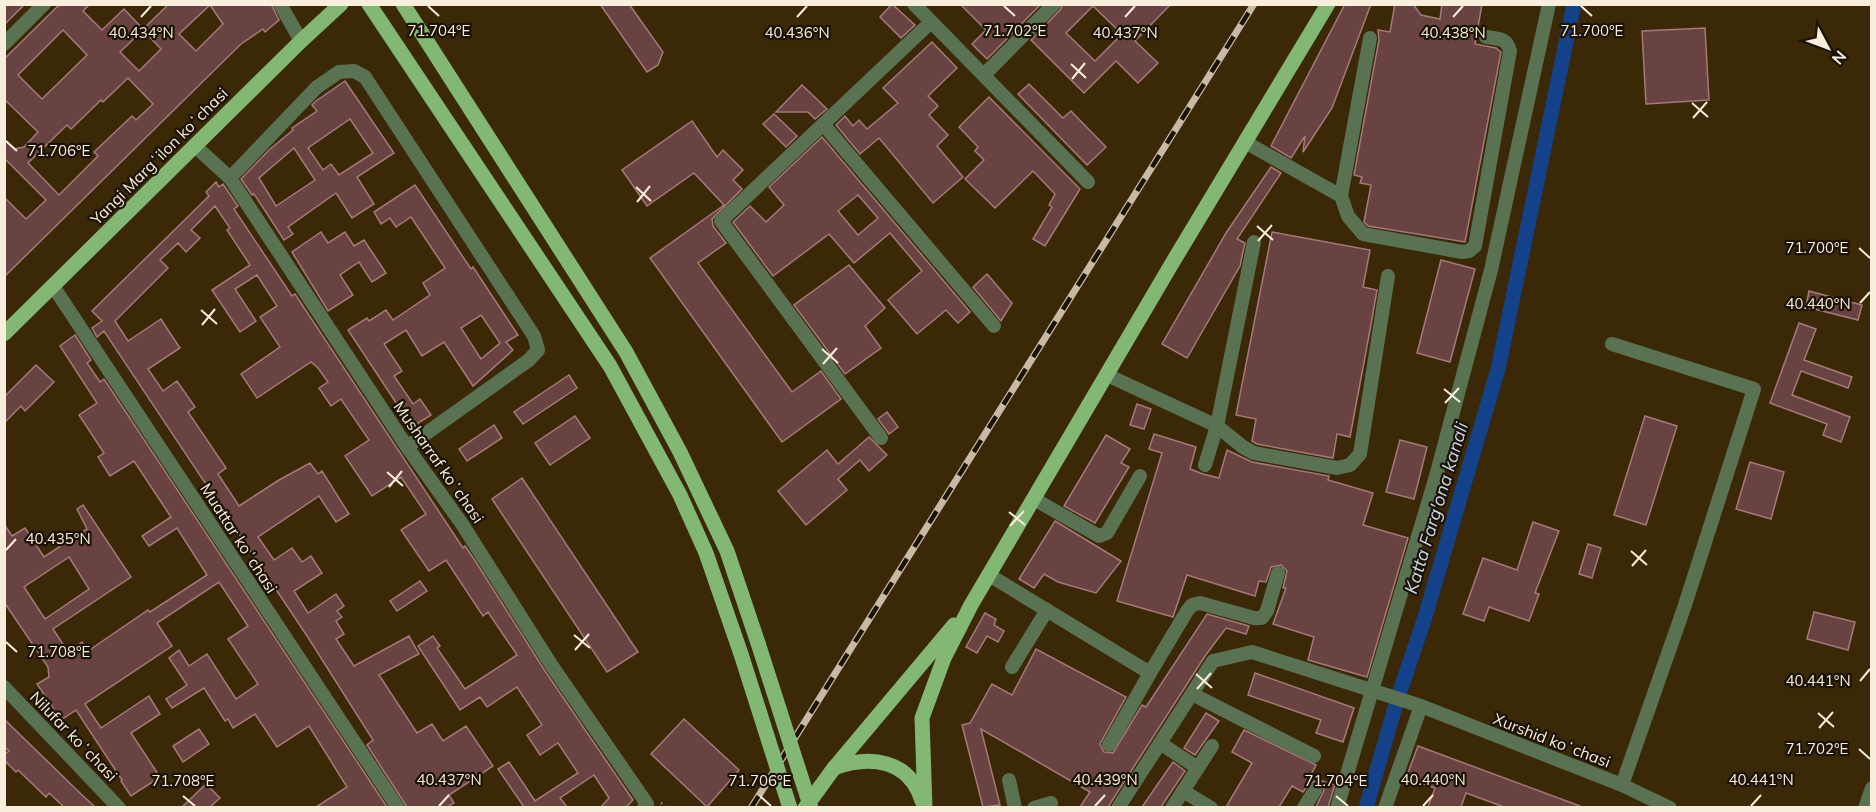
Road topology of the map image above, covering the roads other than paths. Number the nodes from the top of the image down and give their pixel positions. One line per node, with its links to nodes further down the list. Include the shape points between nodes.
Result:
1 (44, 4): 14 (street)
2 (280, 4): 13 (street)
3 (341, 4): 13 (main road, Yangi Margʻilon koʻchasi)
4 (369, 4): 60 (main road, bridge, via 610,366 680,495 706,553)
5 (403, 4): 62 (main road, bridge, via 626,351 680,452 727,551)
6 (914, 4): 10 (street)
7 (1054, 4): 15 (street)
8 (1328, 4): 17 (main road)
9 (1549, 4): 42 (street, via 1491,270)
10 (931, 22): 15 (street); 16 (street)
11 (1486, 37): 21 (street, via 1503,39 1510,51 1475,246 1462,252 1363,234 1348,216)
12 (1370, 38): 21 (street)
13 (301, 41): 18 (main road, Yangi Margʻilon koʻchasi)
14 (4, 44)
15 (984, 75): 20 (street)
16 (823, 124): 25 (street); 30 (street, via 721,221)
17 (1245, 142): 21 (street); 28 (main road)
18 (195, 146): 19 (street, Musharraf koʻchasi); 24 (main road, Yangi Margʻilon koʻchasi)
19 (230, 178): 31 (street, Musharraf koʻchasi); 31 (street, via 317,87 339,72 354,70 364,77 534,336 537,350 529,360)
20 (1088, 182)
21 (1341, 196)
22 (1254, 242): 29 (street)
23 (1389, 276): 29 (street, via 1360,454 1350,465 1337,468 1254,453)
24 (53, 286): 26 (main road, Yangi Margʻilon koʻchasi); 59 (street, Muattar koʻchasi)
25 (994, 326)
26 (4, 334)
27 (1612, 344): 52 (street, via 1754,389)
28 (1107, 375): 29 (street); 34 (main road)
29 (1217, 426): 32 (street)
30 (881, 438)
31 (407, 447): 57 (street, Musharraf koʻchasi, via 462,524)
32 (1204, 465)
33 (1140, 476): 34 (street, via 1103,536)
34 (1034, 499): 36 (main road)
35 (1278, 573): 40 (street, via 1262,618 1200,603 1192,605)
36 (989, 575): 37 (main road); 38 (street)
37 (971, 605): 49 (main road); 63 (main road, via 944,658 922,718)
38 (1047, 610): 39 (street); 40 (street)
39 (1012, 667)
40 (1150, 673): 46 (street)
41 (4, 687): 58 (street, Nilufar koʻchasi)
42 (1373, 691): 43 (street, Xurshid koʻchasi, via 1252,652 1213,661); 44 (street, Xurshid koʻchasi); 70 (street)
43 (1191, 694): 45 (street, Xurshid koʻchasi); 48 (street)
44 (1420, 706): 52 (street, Xurshid koʻchasi); 71 (street)
45 (1160, 743): 50 (street); 66 (street, Xurshid koʻchasi)
46 (1109, 745)
47 (1212, 746): 50 (street)
48 (1314, 756)
49 (834, 768): 61 (main road); 63 (main road, via 862,761 892,765 914,783)
50 (1198, 768): 55 (street)
51 (1009, 780): 64 (street)
52 (1622, 785): 72 (street, Xurshid koʻchasi)
53 (1872, 788): 73 (street)
54 (1315, 790): 69 (street)
55 (1183, 791): 67 (street); 68 (street)
56 (1052, 803): 65 (street)
57 (646, 806)
58 (119, 807)
59 (398, 807)
60 (790, 807)
61 (805, 807)
62 (811, 807)
63 (925, 807)
64 (1015, 807)
65 (1034, 807)
66 (1118, 807)
67 (1172, 807)
68 (1211, 807)
69 (1304, 807)
70 (1337, 807)
71 (1385, 807)
72 (1670, 807)
73 (1865, 807)

